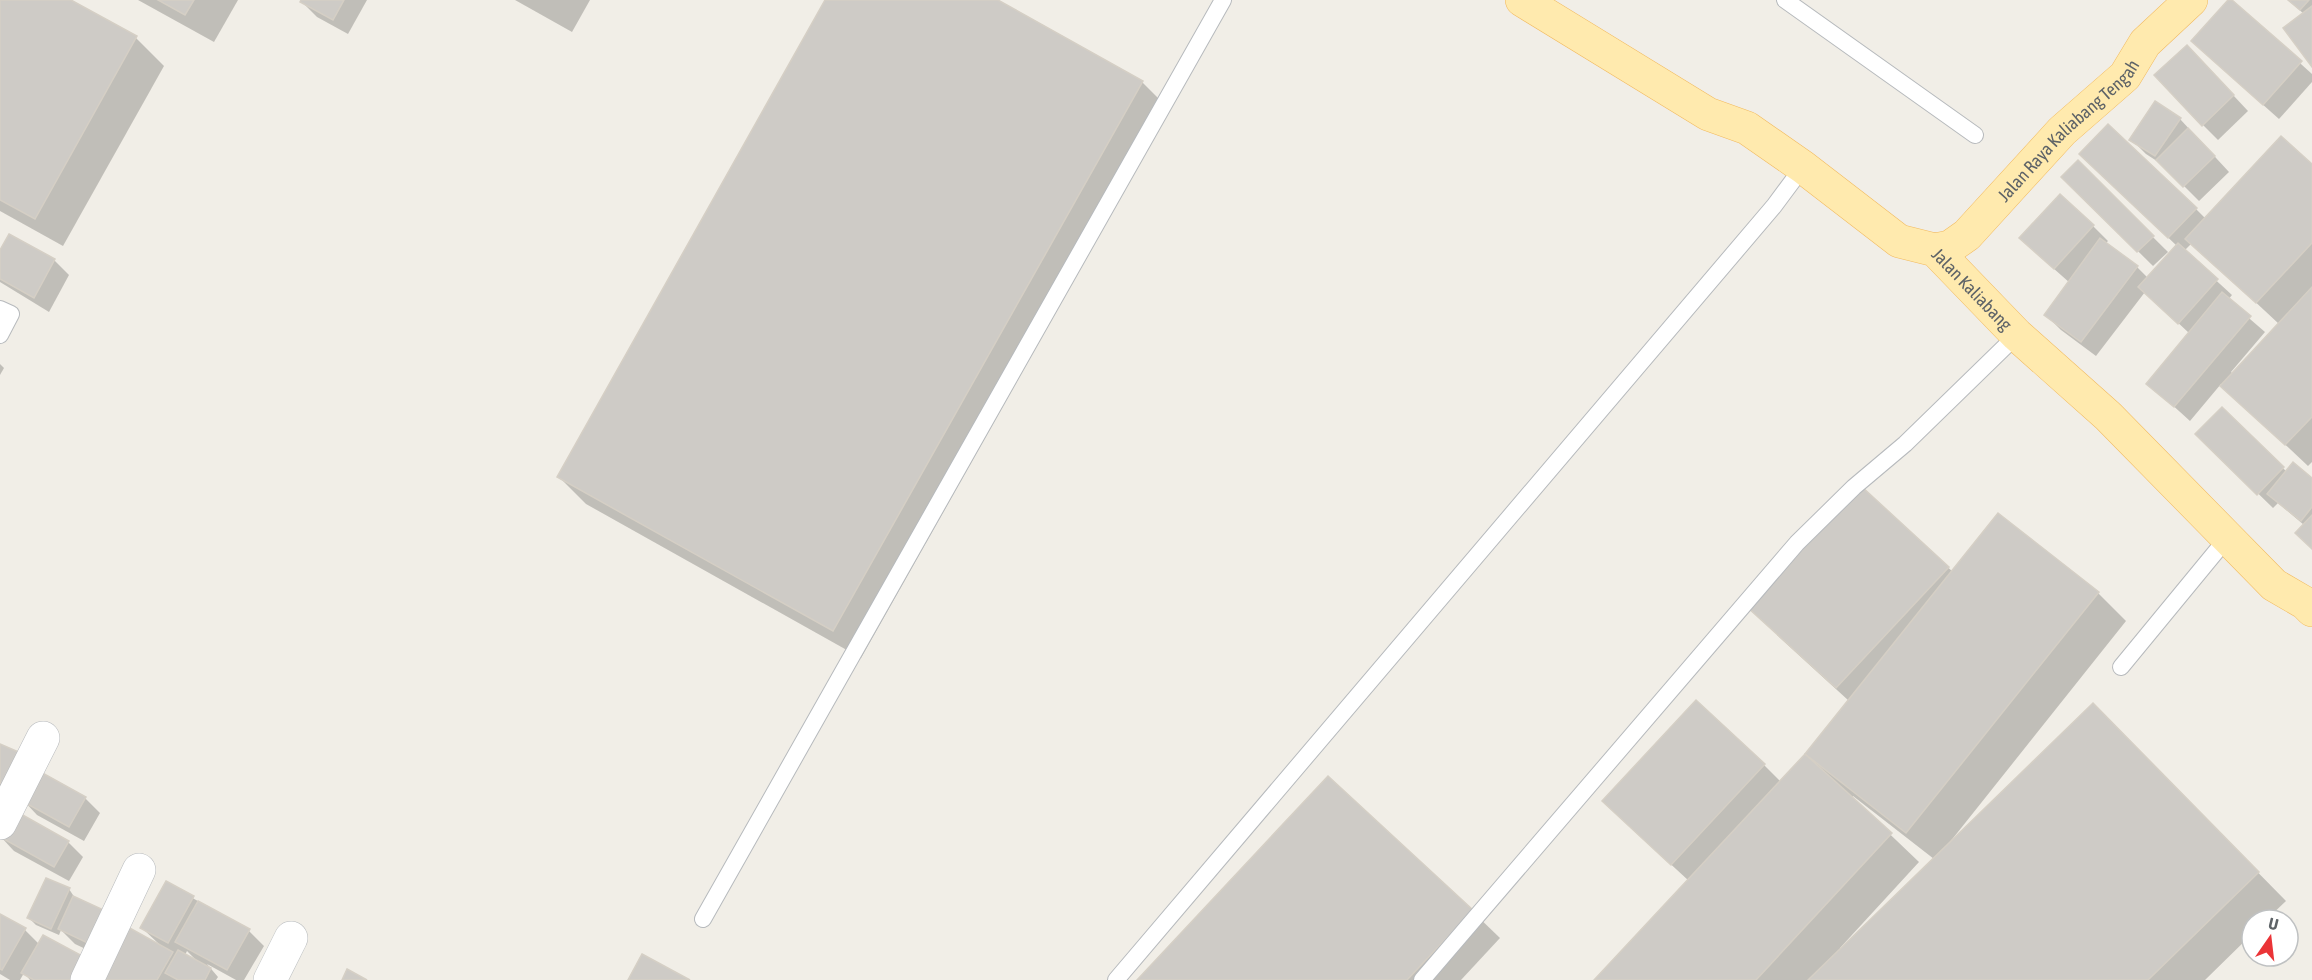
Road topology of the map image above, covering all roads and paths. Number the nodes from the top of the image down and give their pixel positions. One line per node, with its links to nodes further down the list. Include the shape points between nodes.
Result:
1 (1223, 0): 17 (lane)
2 (1522, 0): 6 (main road, Jalan Kaliabang, via 1708,114 1747,128)
3 (1785, 0): 5 (lane)
4 (2191, 0): 7 (main road, Jalan Raya Kaliabang Tengah, via 2145,43 2125,76 2062,130 1967,235 1950,247)
5 (1975, 135)
6 (1803, 167): 7 (main road, Jalan Kaliabang, via 1899,241); 21 (lane, via 1774,206)
7 (1935, 250): 10 (main road, Jalan Kaliabang)
8 (0, 309): 9 (lane, via 11,314)
9 (0, 335)
10 (2017, 335): 11 (main road, Jalan Kaliabang, via 2108,416); 22 (lane, via 1797,543)
11 (2228, 537): 12 (main road, Jalan Kaliabang, via 2274,585); 13 (lane)
12 (2312, 610)
13 (2121, 667)
14 (43, 738): 15 (street)
15 (0, 823)
16 (139, 870): 19 (street)
17 (703, 919)
18 (291, 938): 20 (street)
19 (87, 980)
20 (270, 980)
21 (1116, 980)
22 (1422, 980)

